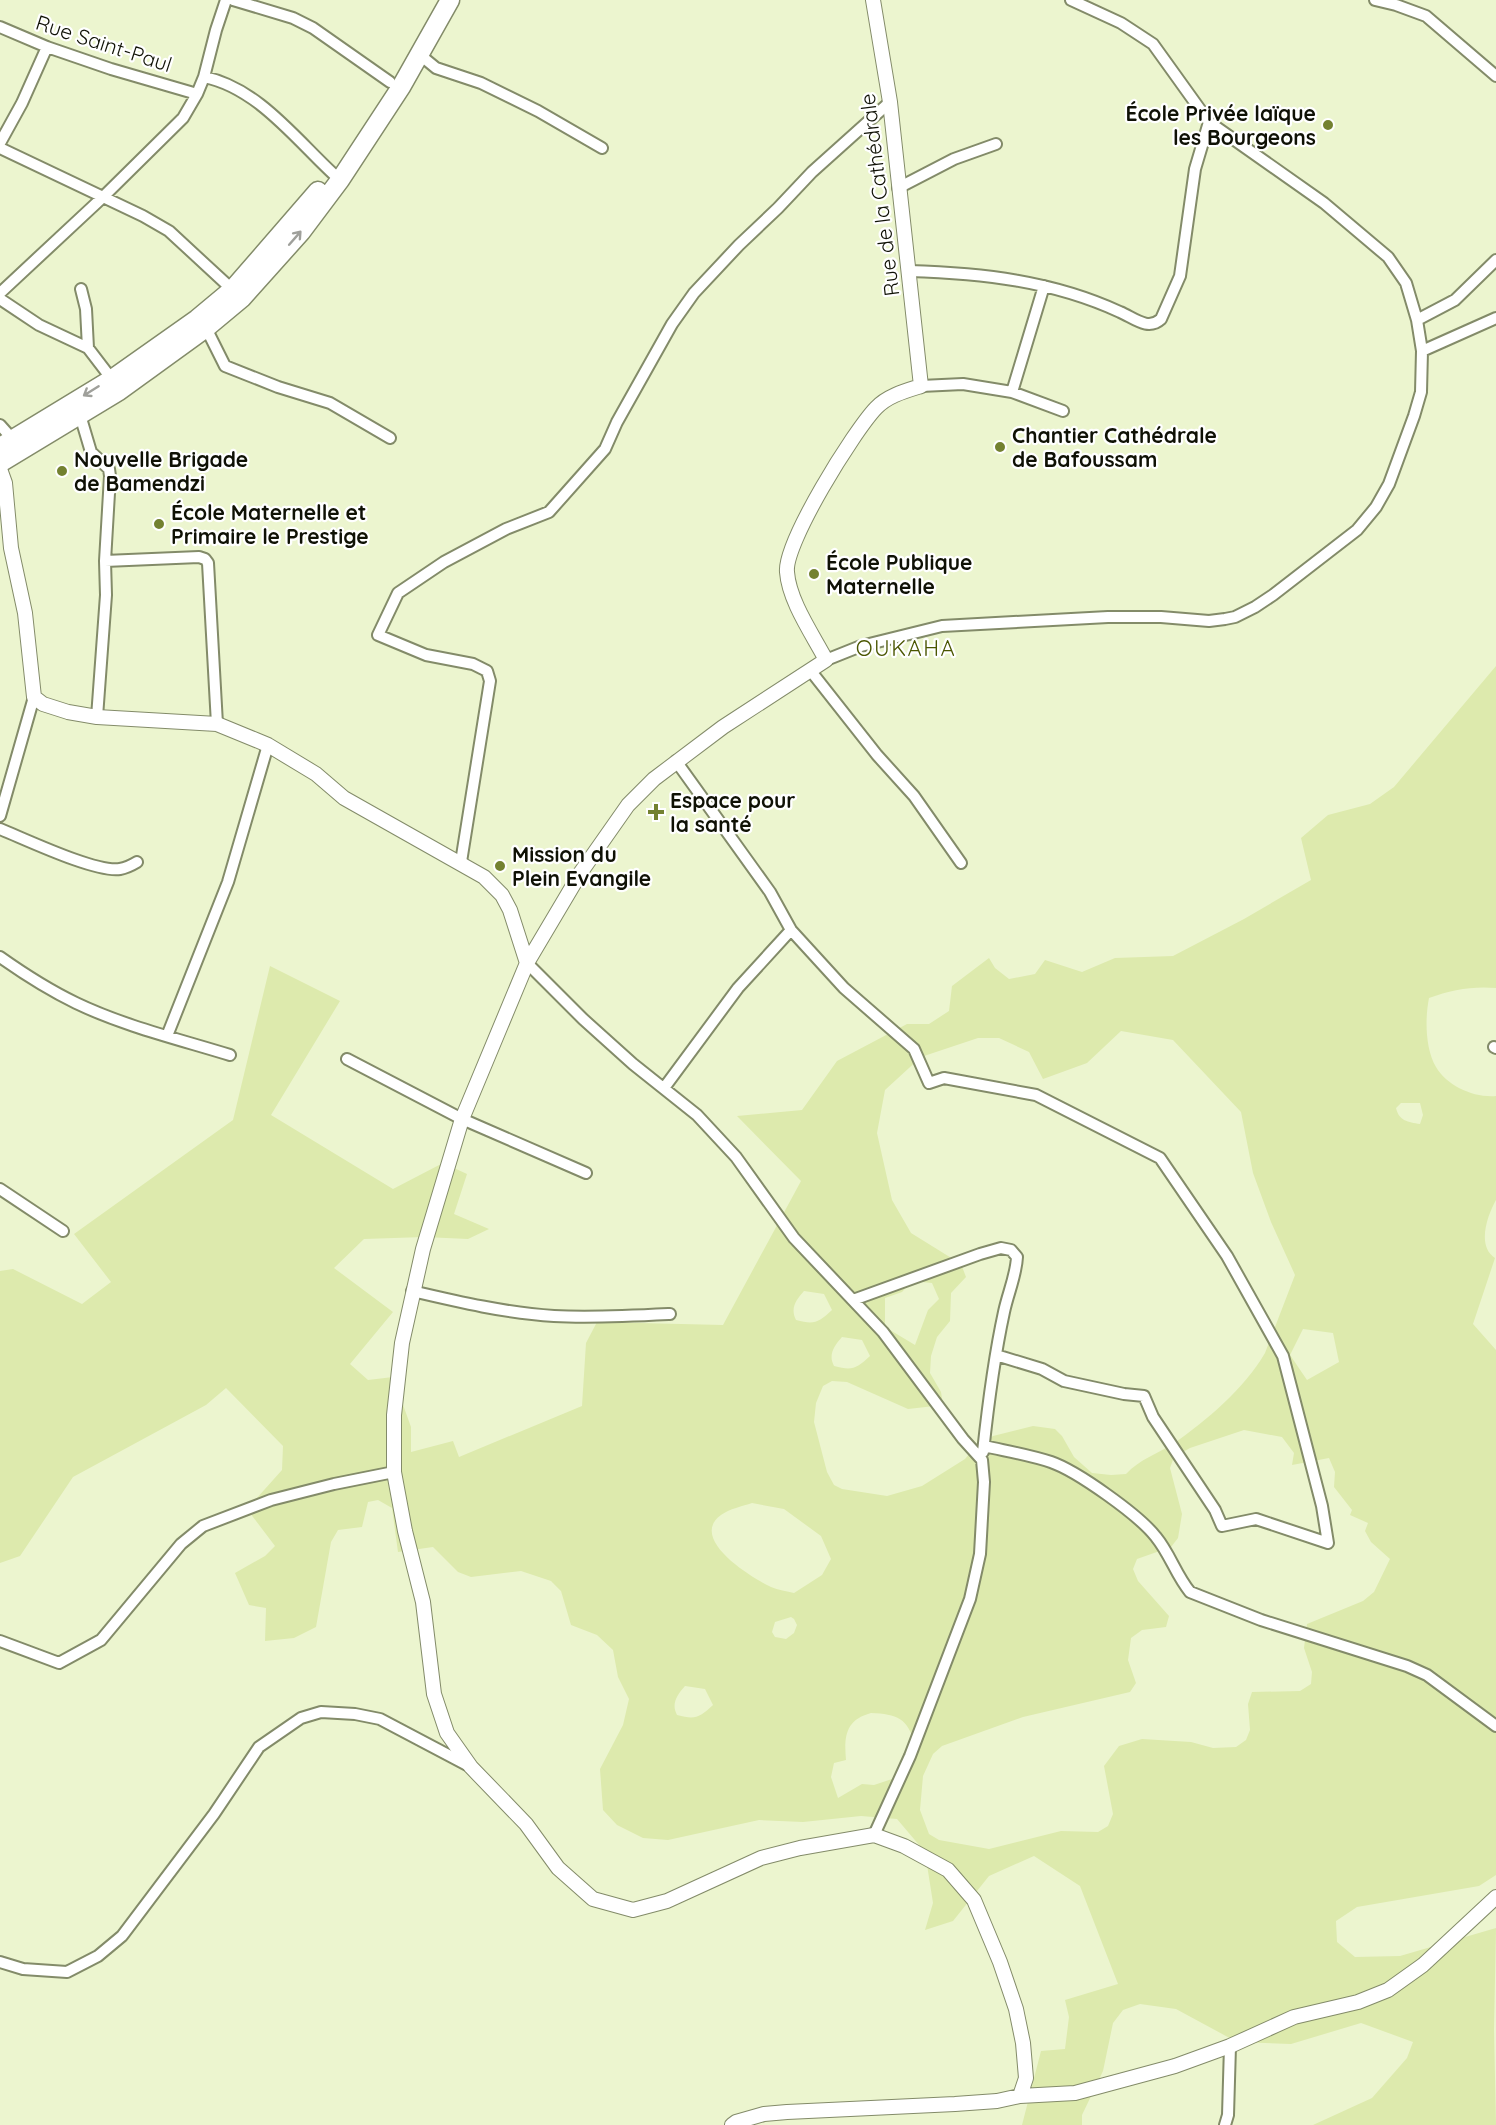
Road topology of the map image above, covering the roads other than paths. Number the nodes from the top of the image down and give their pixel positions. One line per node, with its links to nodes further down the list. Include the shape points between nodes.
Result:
1 (226, 0): 12 (street)
2 (233, 0): 13 (street, via 313,28)
3 (436, 0): 13 (main road)
4 (450, 0): 10 (main road)
5 (873, 0): 15 (street, Rue de la Cathédrale)
6 (1071, 0): 16 (street, via 1121,23 1153,44)
7 (1375, 0): 11 (street, via 1426,16)
8 (0, 27): 9 (street, Rue Saint-Paul)
9 (47, 47): 14 (street, Rue Saint-Paul); 18 (street)
10 (419, 54): 19 (street, via 436,68 481,83); 20 (main road, via 401,87)
11 (1496, 76)
12 (204, 77): 14 (street); 20 (street, via 247,96 286,127)
13 (390, 82): 20 (main road)
14 (197, 94): 22 (street, via 183,118)
15 (890, 102): 21 (street, Rue de la Cathédrale); 56 (street, via 812,172 694,293 672,324 605,449 549,512 506,529 444,562 398,593 378,635 426,655 473,664 487,671 490,681)
16 (1209, 122): 25 (street, via 1195,169 1183,264 1157,323 1146,325 1095,301); 31 (street, via 1324,203 1388,257 1406,283)
17 (996, 144): 21 (street, via 954,159)
18 (0, 145): 22 (street)
19 (602, 148)
20 (337, 177): 28 (main road, via 301,231)
21 (898, 188): 24 (street, Rue de la Cathédrale)
22 (103, 196): 27 (street); 28 (street, via 169,231)
23 (1496, 261): 31 (street, via 1455,300)
24 (909, 271): 25 (street, via 964,273); 36 (street, Rue de la Cathédrale)
25 (1044, 286): 37 (street)
26 (81, 289): 33 (street)
27 (0, 293)
28 (237, 293): 32 (main road); 35 (main road, via 197,319)
29 (0, 299): 33 (street)
30 (1496, 318): 34 (street)
31 (1417, 320): 34 (street)
32 (206, 328): 35 (main road); 41 (street, via 225,366 330,403)
33 (87, 348): 35 (street)
34 (1422, 351): 46 (street, via 1421,392 1384,495 1357,530 1255,607 1235,617 1209,621 1108,617 942,626 861,646)
35 (115, 385): 39 (main road); 42 (main road, one-way to 42)
36 (921, 386): 37 (street, via 963,384); 46 (street, via 877,406 849,442 792,549 786,570 789,588)
37 (1012, 392): 38 (street)
38 (1063, 411)
39 (80, 415): 42 (main road); 45 (street, via 91,453 109,469)
40 (0, 425): 42 (street)
41 (390, 438)
42 (11, 446): 43 (main road)
43 (0, 463)
44 (0, 469): 48 (street, via 26,623)
45 (105, 561): 49 (street); 50 (street, via 199,557 208,563)
46 (826, 660): 47 (street)
47 (810, 670): 52 (street); 57 (street, via 914,796)
48 (34, 697): 49 (street, via 68,712); 53 (street)
49 (97, 717): 50 (street)
50 (217, 724): 51 (street)
51 (268, 745): 56 (street, via 316,774 344,798); 61 (street, via 228,882)
52 (676, 761): 58 (street, via 770,892); 60 (street, via 628,805 581,873)
53 (0, 816)
54 (0, 829): 55 (street, via 110,869 122,869)
55 (137, 862)
56 (461, 862): 60 (street, via 502,895)
57 (962, 863)
58 (791, 930): 64 (street, via 738,988); 72 (street, via 844,988 914,1049 929,1083 944,1078 1036,1095 1160,1158 1227,1256 1283,1356 1328,1543 1256,1519 1222,1526 1144,1396 1064,1381 1042,1369)
59 (0, 957): 61 (street, via 76,1003)
60 (528, 963): 64 (street, via 583,1019); 65 (street)
61 (167, 1036): 62 (street)
62 (230, 1055)
63 (347, 1059): 65 (street)
64 (664, 1088): 70 (street, via 697,1115 736,1157 794,1238)
65 (462, 1119): 66 (street); 69 (street)
66 (586, 1173)
67 (0, 1189): 68 (street)
68 (63, 1231)
69 (412, 1291): 71 (street, via 467,1304 553,1316); 75 (street, via 394,1415)
70 (853, 1300): 72 (street, via 980,1254 1001,1248 1011,1250 1017,1257 1017,1267); 74 (street, via 883,1332)
71 (670, 1314)
72 (996, 1355): 73 (street)
73 (984, 1446): 74 (street); 77 (street, via 1052,1462 1138,1518 1156,1537 1190,1592 1262,1620 1407,1666 1427,1675)
74 (982, 1460): 79 (street, via 980,1554 970,1599 910,1756)
75 (394, 1472): 76 (street, via 271,1500 203,1526 182,1544 102,1640 59,1663); 78 (street, via 423,1602 434,1694 447,1733)
76 (0, 1641)
77 (1496, 1726)
78 (471, 1767): 79 (street, via 526,1824 558,1868 593,1899 633,1910 668,1901 761,1858); 81 (street, via 380,1719 321,1712 301,1718 259,1747 122,1936 98,1956 67,1972 23,1969)
79 (874, 1835): 83 (street, via 948,1870 974,1900 1016,2009 1026,2078)
80 (1496, 1897): 82 (street, via 1423,1965 1388,1990 1358,2002 1294,2017)
81 (0, 1962)
82 (1230, 2046): 83 (street, via 1175,2066 1075,2093); 85 (street)
83 (1020, 2096): 84 (street, via 998,2101 764,2114)
84 (732, 2125)
85 (1225, 2125)

